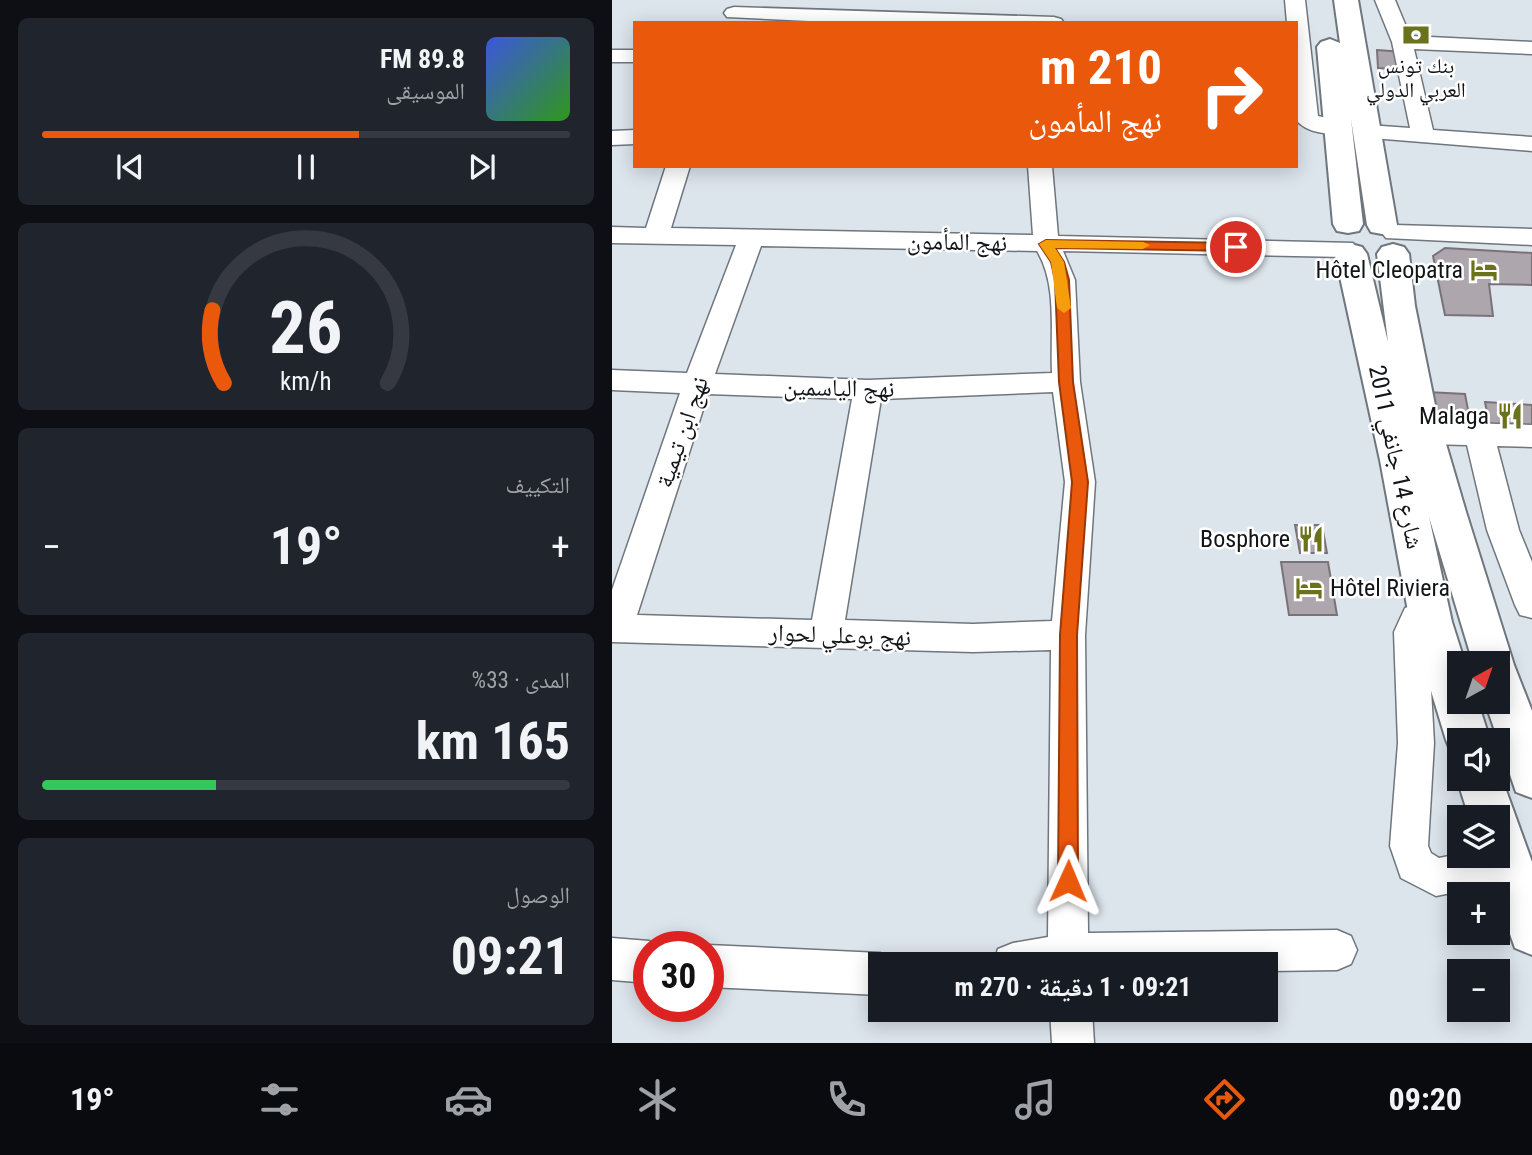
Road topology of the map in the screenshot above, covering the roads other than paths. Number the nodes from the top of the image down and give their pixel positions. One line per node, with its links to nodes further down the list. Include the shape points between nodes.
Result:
1 (1295, 0): 7 (street)
2 (1322, 0): 13 (main road, شارع 14 جانفي 2011)
3 (1346, 0): 14 (main road, شارع 14 جانفي 2011)
4 (1385, 0): 9 (street)
5 (735, 12): 6 (street)
6 (996, 21)
7 (1297, 21)
8 (1298, 30): 13 (street, via 1307,120)
9 (1402, 42): 10 (street); 15 (street)
10 (1531, 48)
11 (612, 56): 12 (street)
12 (633, 56)
13 (1337, 127): 26 (main road, شارع 14 جانفي 2011)
14 (1368, 132): 15 (street); 23 (main road, شارع 14 جانفي 2011)
15 (1423, 136): 18 (street)
16 (633, 137): 17 (street)
17 (612, 138)
18 (1531, 145)
19 (677, 168): 22 (street)
20 (1040, 168): 27 (street)
21 (612, 234): 22 (street, نهج المأمون)
22 (656, 236): 25 (street, نهج المأمون)
23 (1390, 237): 24 (street); 26 (main road, via 1364,221); 32 (main road, شارع 14 جانفي 2011, via 1396,294)
24 (1531, 237)
25 (751, 238): 27 (street, نهج المأمون); 29 (street, نهج ابن تيمية)
26 (1348, 242): 27 (street, نهج المأمون); 36 (main road, شارع 14 جانفي 2011)
27 (1046, 244): 30 (street, via 1058,262 1062,280)
28 (612, 380): 29 (street, نهج الياسمين)
29 (698, 382): 31 (street, نهج الياسمين); 37 (street, نهج ابن تيمية)
30 (1066, 382): 31 (street, نهج الياسمين); 39 (street, via 1080,482)
31 (868, 390): 38 (street)
32 (1425, 433): 33 (street); 40 (main road, شارع 14 جانفي 2011)
33 (1479, 433): 34 (street); 35 (street, via 1503,530)
34 (1531, 436)
35 (1531, 605)
36 (1431, 622): 42 (main road, شارع 14 جانفي 2011); 44 (street, via 1416,618 1411,632 1416,743 1409,846 1415,865 1436,877)
37 (614, 628): 38 (street, نهج بوعلي لحوار)
38 (826, 635): 39 (street, نهج بوعلي لحوار)
39 (1068, 635): 48 (street)
40 (1490, 651)
41 (1510, 713): 43 (main road)
42 (1464, 728)
43 (1531, 778)
44 (1457, 868)
45 (1509, 868): 46 (main road)
46 (1531, 931)
47 (1337, 950): 49 (street)
48 (1068, 952)
49 (1277, 952)
50 (612, 959): 51 (street)
51 (633, 961)
52 (724, 967): 53 (street)
53 (868, 973)
54 (1072, 1022): 55 (street)
55 (1073, 1043)

